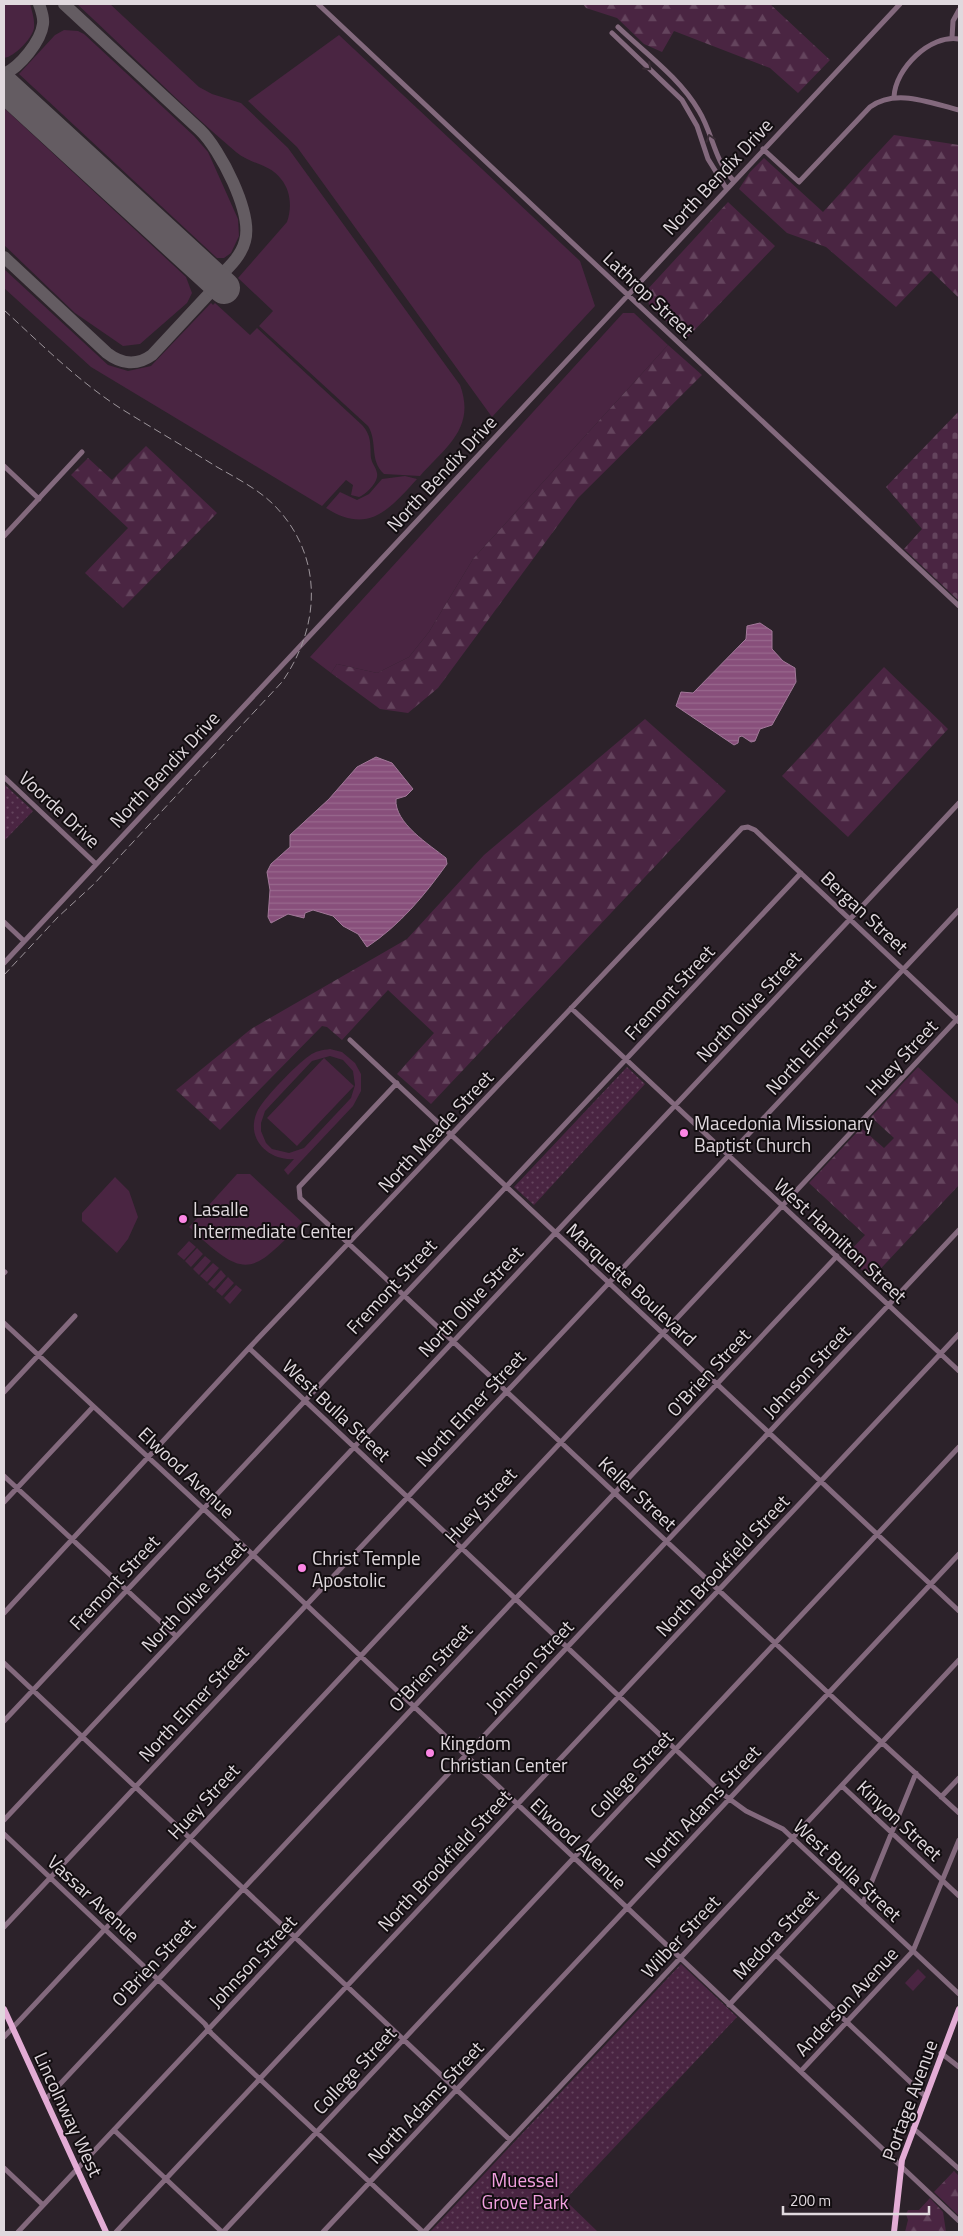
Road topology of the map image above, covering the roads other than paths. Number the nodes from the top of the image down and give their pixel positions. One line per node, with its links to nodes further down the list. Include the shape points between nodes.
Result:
1 (318, 4): 13 (street, Lathrop Street)
2 (900, 4): 10 (street, North Bendix Drive)
3 (959, 10): 6 (street, via 953,22)
4 (618, 27): 11 (street, one-way to 4, via 720,165 705,122 693,101)
5 (612, 33): 12 (street, one-way to 12, via 682,100 697,126 708,159)
6 (952, 38): 7 (street); 8 (street, via 935,41 922,51 898,78)
7 (959, 39)
8 (894, 97): 9 (street); 10 (street, via 870,107 799,182)
9 (959, 110)
10 (763, 149): 11 (street, North Bendix Drive)
11 (733, 180): 12 (street, North Bendix Drive)
12 (726, 188): 13 (street, North Bendix Drive)
13 (628, 294): 18 (street, Lathrop Street); 22 (street, North Bendix Drive)
14 (82, 452): 16 (street)
15 (4, 466): 16 (street)
16 (39, 499): 17 (street)
17 (4, 536)
18 (959, 606)
19 (4, 777): 22 (street, Voorde Drive)
20 (958, 807): 25 (street, North Olive Street)
21 (748, 827): 23 (street, Bergan Street); 30 (street, North Meade Street, via 736,834)
22 (96, 864): 27 (street, North Bendix Drive)
23 (801, 873): 25 (street, Bergan Street); 33 (street, Fremont Street)
24 (959, 910): 29 (street, North Elmer Street)
25 (850, 919): 29 (street, Bergan Street); 35 (street, North Olive Street)
26 (4, 922): 27 (street)
27 (24, 941): 28 (street, North Bendix Drive)
28 (4, 963)
29 (903, 969): 31 (street, Bergan Street); 37 (street, North Elmer Street)
30 (571, 1008): 33 (street, West Hamilton Street); 36 (street, North Meade Street)
31 (958, 1020): 39 (street, Huey Street)
32 (350, 1040): 34 (street, Marquette Boulevard)
33 (626, 1059): 35 (street, West Hamilton Street); 38 (street, Fremont Street)
34 (397, 1083): 36 (street, Marquette Boulevard); 42 (street, Keller Street, via 300,1187 298,1193)
35 (675, 1106): 37 (street, West Hamilton Street); 41 (street, North Olive Street)
36 (452, 1135): 38 (street, Marquette Boulevard); 42 (street, North Meade Street)
37 (729, 1154): 39 (street, West Hamilton Street); 44 (street, North Elmer Street)
38 (506, 1186): 41 (street, Marquette Boulevard); 45 (street, Fremont Street)
39 (783, 1205): 43 (street, West Hamilton Street); 49 (street, Huey Street)
40 (959, 1230): 46 (street, Johnson Street)
41 (555, 1233): 44 (street, Marquette Boulevard); 51 (street, North Olive Street)
42 (348, 1244): 45 (street, Keller Street); 52 (street, North Meade Street)
43 (837, 1256): 46 (street, West Hamilton Street); 56 (street, O'Brien Street)
44 (609, 1282): 49 (street, Marquette Boulevard); 58 (street, North Elmer Street)
45 (403, 1296): 51 (street, Keller Street); 59 (street, Fremont Street)
46 (888, 1305): 53 (street, West Hamilton Street); 61 (street, Johnson Street)
47 (75, 1316): 54 (street)
48 (4, 1323): 54 (street, Elwood Avenue)
49 (663, 1333): 56 (street, Marquette Boulevard); 62 (street, Huey Street)
50 (959, 1334): 53 (street, North Brookfield Street)
51 (453, 1342): 58 (street, Keller Street); 63 (street, North Olive Street)
52 (249, 1348): 59 (street, West Bulla Street); 65 (street, North Meade Street)
53 (940, 1353): 55 (street, West Hamilton Street); 67 (street, North Brookfield Street)
54 (38, 1355): 57 (street); 60 (street, Elwood Avenue)
55 (959, 1371)
56 (717, 1384): 61 (street, Marquette Boulevard); 69 (street, O'Brien Street)
57 (4, 1392)
58 (506, 1392): 62 (street, Keller Street); 70 (street, North Elmer Street)
59 (305, 1401): 63 (street, West Bulla Street); 72 (street, Fremont Street)
60 (93, 1407): 65 (street, Elwood Avenue); 68 (street)
61 (769, 1432): 67 (street, Marquette Boulevard); 75 (street, Johnson Street)
62 (561, 1442): 69 (street, Keller Street); 76 (street, Huey Street)
63 (354, 1446): 70 (street, West Bulla Street); 77 (street, North Olive Street)
64 (959, 1447): 73 (street, College Street)
65 (148, 1458): 72 (street, Elwood Avenue); 74 (street, North Meade Street)
66 (4, 1476): 68 (street)
67 (821, 1481): 73 (street, Marquette Boulevard); 81 (street, North Brookfield Street)
68 (17, 1488): 71 (street); 74 (street)
69 (614, 1493): 75 (street, Keller Street); 82 (street, O'Brien Street)
70 (408, 1496): 76 (street, West Bulla Street); 83 (street, North Elmer Street)
71 (4, 1502)
72 (203, 1508): 77 (street, Elwood Avenue); 80 (street, Fremont Street)
73 (877, 1535): 79 (street, Marquette Boulevard); 87 (street, College Street)
74 (72, 1540): 80 (street); 85 (street, North Meade Street)
75 (667, 1541): 81 (street, Keller Street); 88 (street, Johnson Street)
76 (462, 1547): 82 (street, West Bulla Street); 89 (street, Huey Street)
77 (253, 1554): 83 (street, Elwood Avenue); 86 (street, North Olive Street)
78 (959, 1554): 79 (street, North Adams Street)
79 (931, 1584): 84 (street, Marquette Boulevard); 93 (street, North Adams Street)
80 (126, 1590): 86 (street); 92 (street, Fremont Street)
81 (719, 1590): 87 (street, Keller Street); 94 (street, North Brookfield Street)
82 (516, 1597): 88 (street, West Bulla Street); 95 (street, O'Brien Street)
83 (306, 1605): 89 (street, Elwood Avenue); 103 (street, North Elmer Street)
84 (959, 1611)
85 (4, 1613)
86 (176, 1636): 97 (street, North Olive Street)
87 (775, 1643): 93 (street, Keller Street); 99 (street, College Street)
88 (568, 1647): 94 (street, West Bulla Street); 100 (street, Johnson Street)
89 (360, 1656): 95 (street, Elwood Avenue); 112 (street, Huey Street)
90 (959, 1660): 98 (street, Wilber Street)
91 (4, 1663): 92 (street)
92 (33, 1690): 96 (street, Fremont Street); 97 (street)
93 (828, 1693): 98 (street, Keller Street); 106 (street, North Adams Street)
94 (619, 1696): 99 (street, West Bulla Street); 107 (street, North Brookfield Street)
95 (413, 1707): 100 (street, Elwood Avenue); 119 (street, O'Brien Street)
96 (4, 1721)
97 (82, 1736): 103 (street); 109 (street, North Olive Street)
98 (882, 1742): 101 (street, Keller Street); 104 (street, Wilber Street)
99 (675, 1749): 106 (street, West Bulla Street); 115 (street, College Street)
100 (465, 1756): 107 (street, Elwood Avenue); 125 (street, Johnson Street)
101 (916, 1774): 105 (street, Keller Street); 110 (street)
102 (959, 1778): 105 (street)
103 (136, 1786): 112 (street); 116 (street, North Elmer Street)
104 (842, 1786): 110 (street, Kinyon Street); 113 (street, Wilber Street)
105 (942, 1797): 108 (street, Keller Street)
106 (728, 1799): 113 (street, West Bulla Street, via 779,1826); 122 (street, North Adams Street)
107 (517, 1804): 115 (street, Elwood Avenue); 130 (street, North Brookfield Street)
108 (959, 1813)
109 (4, 1820)
110 (892, 1833): 117 (street, Kinyon Street); 121 (street)
111 (4, 1834): 116 (street, Vassar Avenue)
112 (190, 1836): 119 (street); 124 (street, Huey Street)
113 (792, 1837): 118 (street, West Bulla Street); 128 (street, Wilber Street)
114 (959, 1840): 117 (street, Anderson Avenue)
115 (573, 1858): 122 (street, Elwood Avenue); 139 (street, College Street)
116 (50, 1877): 123 (street, North Elmer Street); 124 (street, Vassar Avenue)
117 (942, 1880): 120 (street, Kinyon Street); 126 (street, Anderson Avenue)
118 (842, 1884): 121 (street, West Bulla Street); 127 (street, Medora Street)
119 (244, 1888): 125 (street); 129 (street, O'Brien Street)
120 (959, 1896)
121 (863, 1904): 126 (street, West Bulla Street)
122 (626, 1908): 128 (street, Elwood Avenue); 144 (street, North Adams Street)
123 (4, 1926)
124 (104, 1928): 129 (street, Vassar Avenue); 136 (street, Huey Street)
125 (296, 1937): 130 (street); 137 (street, Johnson Street)
126 (914, 1951): 131 (street, West Bulla Street); 135 (street, Anderson Avenue)
127 (776, 1955): 132 (street, Medora Street); 135 (street)
128 (679, 1958): 132 (street, Elwood Avenue); 150 (street, Wilber Street)
129 (158, 1980): 137 (street, Vassar Avenue); 146 (street, O'Brien Street)
130 (347, 1986): 139 (street); 143 (street, North Brookfield Street)
131 (959, 1994)
132 (729, 2005): 142 (street, Elwood Avenue)
133 (4, 2009): 136 (main road, Lincolnway West)
134 (959, 2009): 140 (main road, Portage Avenue)
135 (847, 2022): 142 (street, Anderson Avenue); 145 (street)
136 (13, 2027): 138 (street, Huey Street); 146 (main road, Lincolnway West)
137 (208, 2029): 143 (street, Vassar Avenue); 148 (street, Johnson Street)
138 (4, 2037)
139 (403, 2039): 144 (street); 149 (street, College Street)
140 (941, 2053): 141 (street); 145 (main road, Portage Avenue)
141 (959, 2067)
142 (801, 2071): 151 (street, Elwood Avenue)
143 (260, 2079): 149 (street, Vassar Avenue); 155 (street, North Brookfield Street)
144 (457, 2089): 150 (street); 156 (street, North Adams Street)
145 (925, 2096): 147 (main road, Portage Avenue)
146 (46, 2099): 153 (main road, Lincolnway West)
147 (913, 2128): 151 (main road, Portage Avenue); 154 (street)
148 (114, 2130): 153 (street, Johnson Street); 155 (street)
149 (316, 2132): 156 (street, Vassar Avenue); 162 (street, College Street)
150 (510, 2140): 164 (street, Wilber Street)
151 (900, 2166): 158 (street, Elwood Avenue); 165 (main road, Portage Avenue)
152 (4, 2168): 157 (street)
153 (77, 2168): 157 (street, Johnson Street); 160 (main road, Lincolnway West)
154 (959, 2169)
155 (166, 2179): 161 (street, North Brookfield Street); 162 (street)
156 (369, 2182): 163 (street, North Adams Street); 164 (street, Vassar Avenue)
157 (43, 2205): 159 (street, Johnson Street)
158 (959, 2221)
159 (18, 2232)
160 (106, 2232)
161 (116, 2232)
162 (223, 2232)
163 (323, 2232)
164 (423, 2232)
165 (894, 2232)

